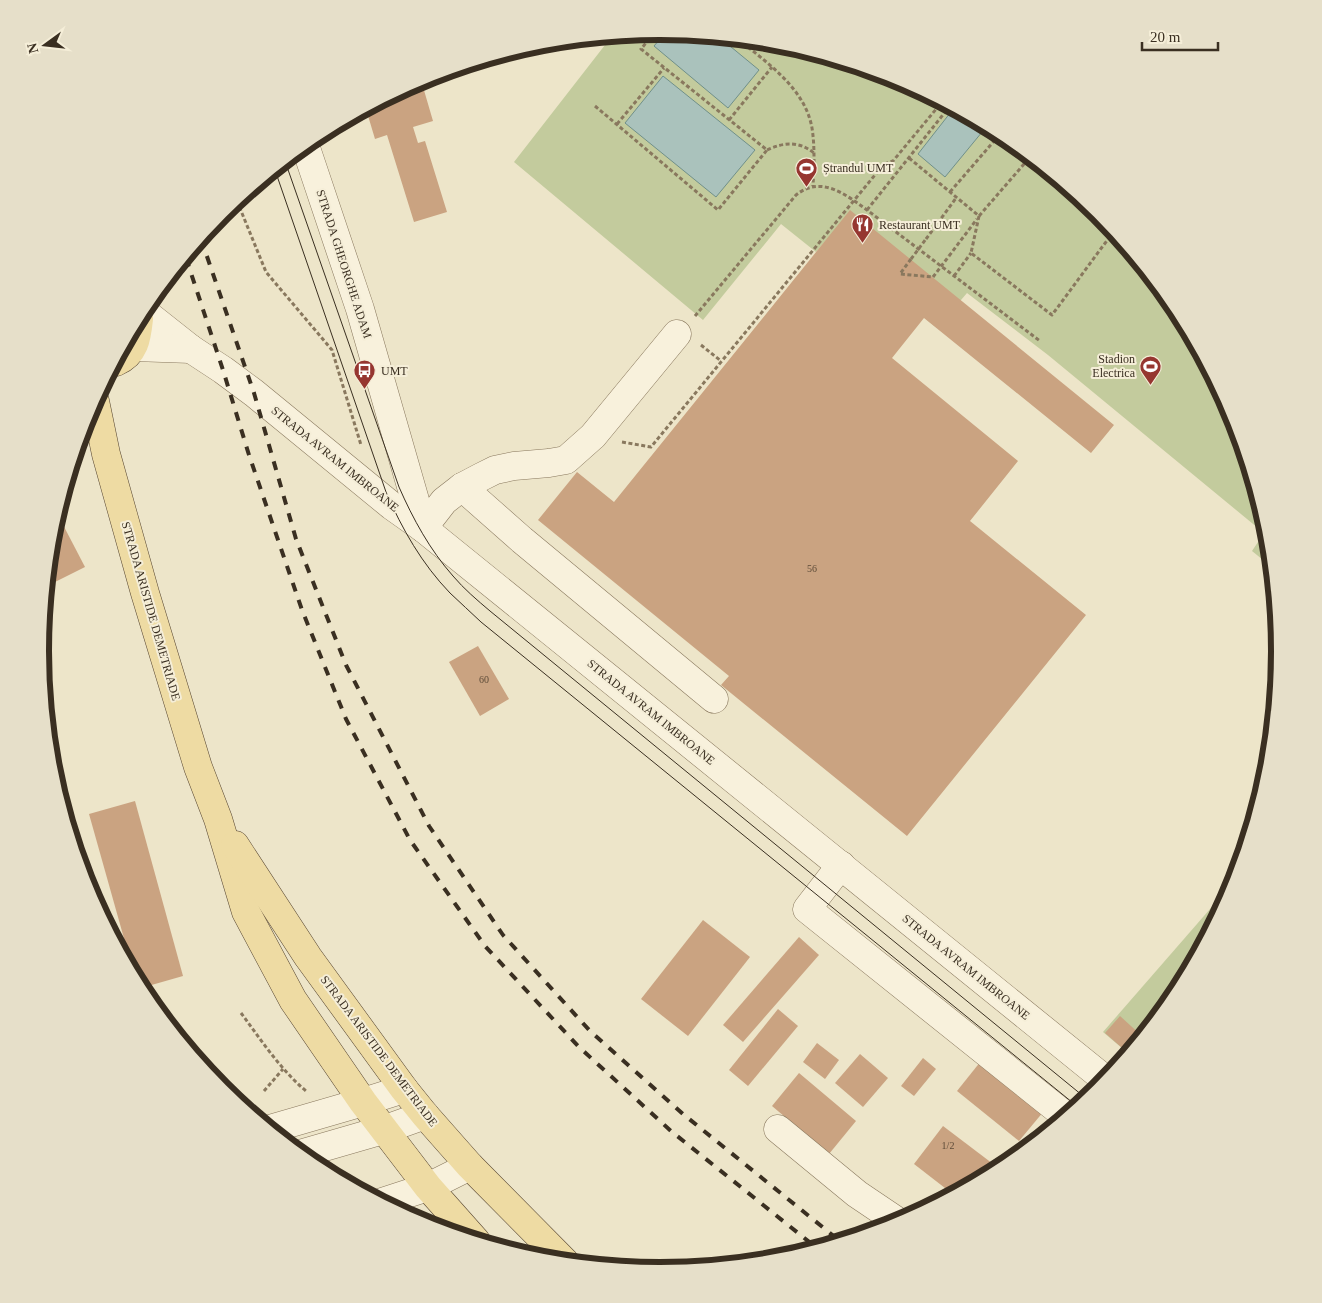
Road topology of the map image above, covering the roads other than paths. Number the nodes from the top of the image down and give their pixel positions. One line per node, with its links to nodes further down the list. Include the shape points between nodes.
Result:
1 (308, 153): 8 (street, STRADA GHEORGHE ADAM, via 360,309)
2 (150, 317): 4 (street, STRADA AVRAM IMBROANE)
3 (677, 334): 7 (street, via 593,436 566,460 495,470)
4 (191, 349): 5 (street); 8 (street, STRADA AVRAM IMBROANE, via 254,393)
5 (127, 354)
6 (98, 414): 10 (main road, STRADA ARISTIDE DEMETRIADE, via 145,593 198,767)
7 (462, 487): 8 (street, via 444,501); 9 (street)
8 (423, 528): 11 (street, STRADA AVRAM IMBROANE)
9 (714, 699)
10 (218, 819): 13 (main road, STRADA ARISTIDE DEMETRIADE, via 308,957); 14 (main road, STRADA ARISTIDE DEMETRIADE, via 246,912 293,1000)
11 (841, 865): 12 (street, STRADA AVRAM IMBROANE); 15 (street, via 807,909)
12 (1101, 1075)
13 (404, 1089): 14 (street); 16 (main road, STRADA ARISTIDE DEMETRIADE)
14 (362, 1102): 17 (street); 19 (main road, STRADA ARISTIDE DEMETRIADE)
15 (1062, 1113)
16 (425, 1116): 19 (street); 21 (main road, STRADA ARISTIDE DEMETRIADE)
17 (277, 1127)
18 (778, 1129): 24 (street, via 856,1194)
19 (383, 1130): 20 (street); 22 (main road, STRADA ARISTIDE DEMETRIADE)
20 (309, 1151)
21 (470, 1166): 22 (street); 26 (main road, STRADA ARISTIDE DEMETRIADE)
22 (428, 1187): 23 (street); 25 (main road, STRADA ARISTIDE DEMETRIADE)
23 (390, 1199)
24 (892, 1217)
25 (468, 1232)
26 (557, 1254)

